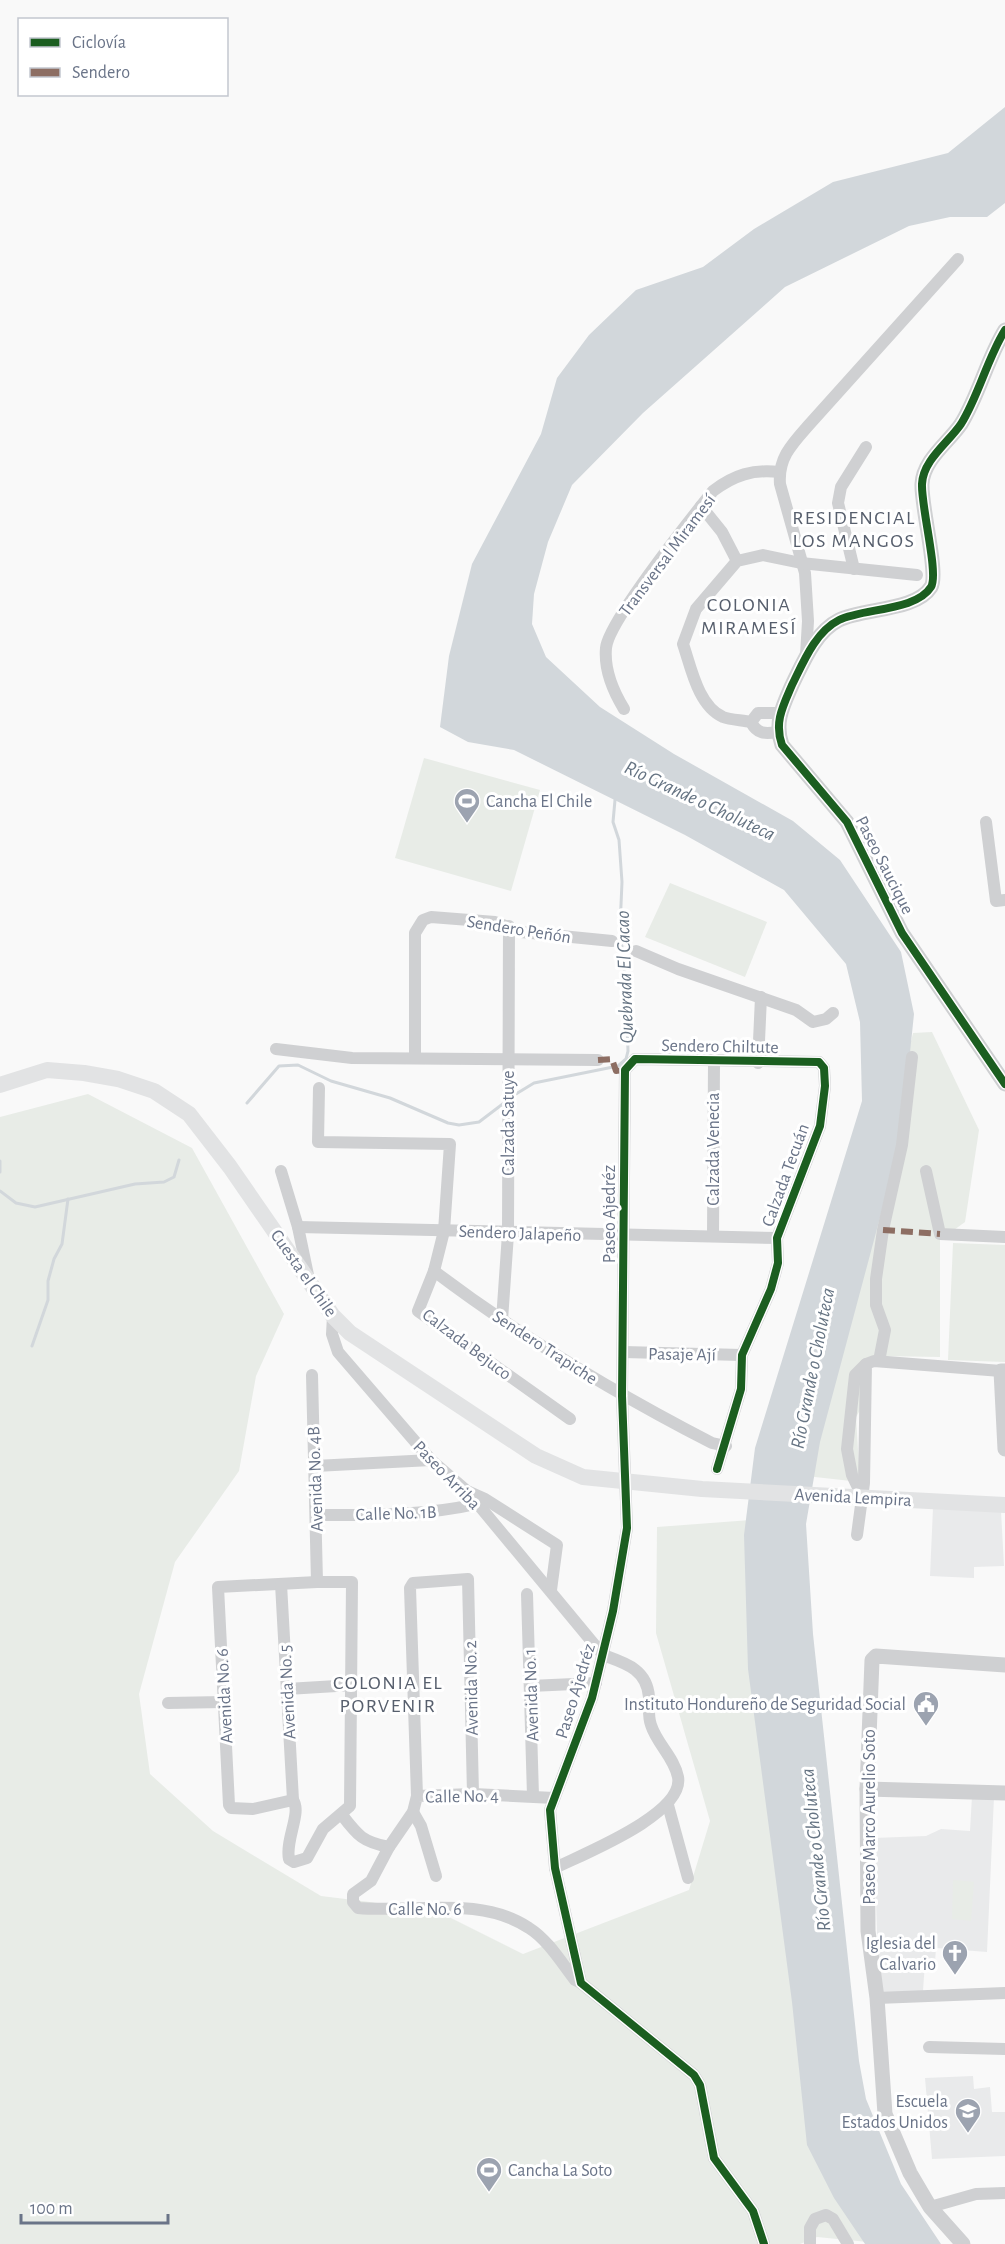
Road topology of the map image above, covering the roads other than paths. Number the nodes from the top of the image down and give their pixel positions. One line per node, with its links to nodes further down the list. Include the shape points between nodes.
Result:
1 (958, 259): 4 (street, via 788,449)
2 (1005, 330): 10 (street, via 960,425 923,477 923,512 935,576 931,587 918,600 838,621)
3 (866, 447): 8 (street, via 841,487 838,503)
4 (779, 472): 5 (street, Transversal Miramesí, via 755,471 728,480); 7 (street)
5 (701, 506): 6 (street, via 722,532); 11 (street, Transversal Miramesí, via 622,612 608,638 611,689)
6 (737, 561): 7 (street, via 763,555); 13 (street, via 696,609 683,644 702,695 711,708 723,717)
7 (801, 563): 8 (street); 10 (street, via 808,610)
8 (854, 569): 9 (street)
9 (917, 575)
10 (806, 656): 12 (street)
11 (624, 709)
12 (779, 713): 13 (street, via 758,713); 14 (street)
13 (751, 722): 14 (street, via 763,734)
14 (777, 732): 32 (street, Paseo Saucique, via 782,745 847,822 902,933)
15 (986, 822): 16 (street, via 996,901)
16 (1005, 900)
17 (509, 926): 18 (street, Sendero Peñón, via 521,932); 24 (street, Sendero Peñón, via 431,917 423,920 415,933); 25 (street, Calzada Satuye)
18 (612, 941)
19 (636, 951): 20 (street)
20 (761, 997): 21 (street, via 796,1010 813,1022); 29 (street)
21 (833, 1013)
22 (276, 1048): 24 (street, via 352,1058)
23 (912, 1057): 49 (street, via 902,1145 876,1279 876,1305 885,1330)
24 (415, 1058): 25 (street)
25 (508, 1059): 26 (street); 38 (street, Calzada Satuye)
26 (598, 1059)
27 (714, 1062): 29 (street, Sendero Chiltute); 30 (street, Sendero Chiltute, via 636,1059); 39 (street, Calzada Venecia)
28 (819, 1062): 29 (street, Sendero Chiltute); 42 (street, Calzada Tecuán, via 824,1068 825,1086 820,1126)
29 (758, 1063)
30 (625, 1070): 40 (street, Paseo Ajedréz)
31 (0, 1084): 44 (main road, Cuesta el Chile, via 47,1070 118,1079 154,1091 189,1114)
32 (1005, 1084)
33 (319, 1088): 37 (street, Calzada Bejuco, via 318,1142 450,1144)
34 (281, 1171): 36 (street)
35 (926, 1171): 41 (street, via 940,1234)
36 (298, 1227): 37 (street, Sendero Jalapeño); 44 (street)
37 (444, 1231): 38 (street, Sendero Jalapeño); 43 (street, Calzada Bejuco)
38 (508, 1234): 40 (street, Sendero Jalapeño); 46 (street, Calzada Satuye)
39 (712, 1235): 40 (street, Sendero Jalapeño); 42 (street, Sendero Jalapeño)
40 (624, 1236): 47 (street, Paseo Ajedréz)
41 (1005, 1237)
42 (777, 1238): 48 (street, Calzada Tecuán, via 778,1263 771,1289)
43 (434, 1271): 46 (street, Sendero Trapiche); 53 (street, Calzada Bejuco, via 418,1311)
44 (309, 1282): 45 (main road, Cuesta el Chile)
45 (333, 1316): 56 (street, Paseo Arriba, via 332,1334 339,1352); 59 (main road, Cuesta el Chile, via 350,1333 536,1456 584,1477)
46 (502, 1320): 52 (street, Sendero Trapiche)
47 (623, 1352): 48 (street, Pasaje Ají); 52 (street, Paseo Ajedréz)
48 (742, 1355): 54 (street, Calzada Tecuán, via 741,1389)
49 (872, 1363): 50 (street); 62 (street)
50 (1003, 1371): 55 (street)
51 (312, 1375): 57 (street, Avenida No. 4B)
52 (622, 1396): 54 (street, Sendero Trapiche, via 712,1443); 59 (street, Paseo Ajedréz)
53 (570, 1419)
54 (726, 1446): 58 (street, Calzada Tecuán)
55 (1005, 1449)
56 (431, 1460): 57 (street); 61 (street, Paseo Arriba)
57 (315, 1466): 65 (street, Avenida No. 4B)
58 (717, 1470)
59 (624, 1481): 60 (main road, Cuesta el Chile); 71 (street, Paseo Ajedréz, via 627,1528)
60 (702, 1489): 62 (main road, Avenida Lempira)
61 (467, 1491): 63 (street, Paseo Arriba); 69 (street, via 556,1545)
62 (870, 1497): 64 (main road, Avenida Lempira); 66 (street)
63 (476, 1504): 65 (street, Calle No. 1B, via 395,1515); 69 (street, Paseo Arriba)
64 (1005, 1505)
65 (316, 1515): 67 (street, Avenida No. 4B)
66 (857, 1534)
67 (317, 1582): 68 (street); 74 (street, via 352,1582)
68 (281, 1584): 76 (street, Avenida No. 5); 77 (street, Avenida No. 6, via 218,1587)
69 (551, 1590): 71 (street, Paseo Arriba)
70 (527, 1594): 75 (street, Avenida No. 1)
71 (603, 1655): 73 (street, Paseo Ajedréz); 86 (street, via 630,1665 644,1676 650,1723 679,1779 678,1790)
72 (1005, 1665): 79 (street, Paseo Marco Aurelio Soto, via 876,1656 872,1660)
73 (596, 1683): 75 (street); 84 (street, Paseo Ajedréz)
74 (353, 1685): 76 (street); 87 (street)
75 (530, 1686): 83 (street, Avenida No. 1)
76 (287, 1689): 85 (street, Avenida No. 5)
77 (224, 1702): 78 (street); 85 (street, Avenida No. 6, via 231,1808 253,1809)
78 (168, 1703)
79 (867, 1789): 80 (street); 96 (street, Paseo Marco Aurelio Soto, via 868,1931)
80 (1005, 1793)
81 (473, 1794): 82 (street, Calle No. 4); 82 (street, Avenida No. 2, via 468,1579 413,1582 410,1588); 83 (street, Calle No. 4)
82 (417, 1796): 88 (street, Calle No. 4)
83 (533, 1796): 84 (street, Calle No. 4)
84 (554, 1798): 90 (street, Paseo Ajedréz, via 550,1810)
85 (293, 1800): 87 (street, via 297,1811 288,1843 289,1859 294,1862 307,1858 323,1829)
86 (668, 1805): 90 (street); 92 (street)
87 (346, 1810): 89 (street, via 362,1838 368,1843)
88 (413, 1812): 89 (street, Calle No. 4); 91 (street)
89 (389, 1846): 93 (street, Calle No. 4, via 370,1881 353,1894)
90 (555, 1869): 94 (street, Paseo Ajedréz)
91 (436, 1876)
92 (688, 1878)
93 (353, 1902): 94 (street, Calle No. 6, via 358,1908 402,1911 441,1906 468,1908 511,1919 530,1928 574,1980)
94 (581, 1983): 101 (street, via 694,2075 700,2085 717,2166 749,2205)
95 (1005, 1993): 96 (street)
96 (877, 1998): 100 (street, Paseo Marco Aurelio Soto, via 885,2114 910,2173)
97 (929, 2047): 98 (street)
98 (1005, 2049)
99 (1005, 2193): 100 (street, via 976,2194)
100 (930, 2207): 104 (street, Paseo Marco Aurelio Soto)
101 (765, 2244)
102 (810, 2244): 103 (street, via 810,2228 815,2219 826,2215 833,2219)
103 (848, 2244)
104 (963, 2244)

